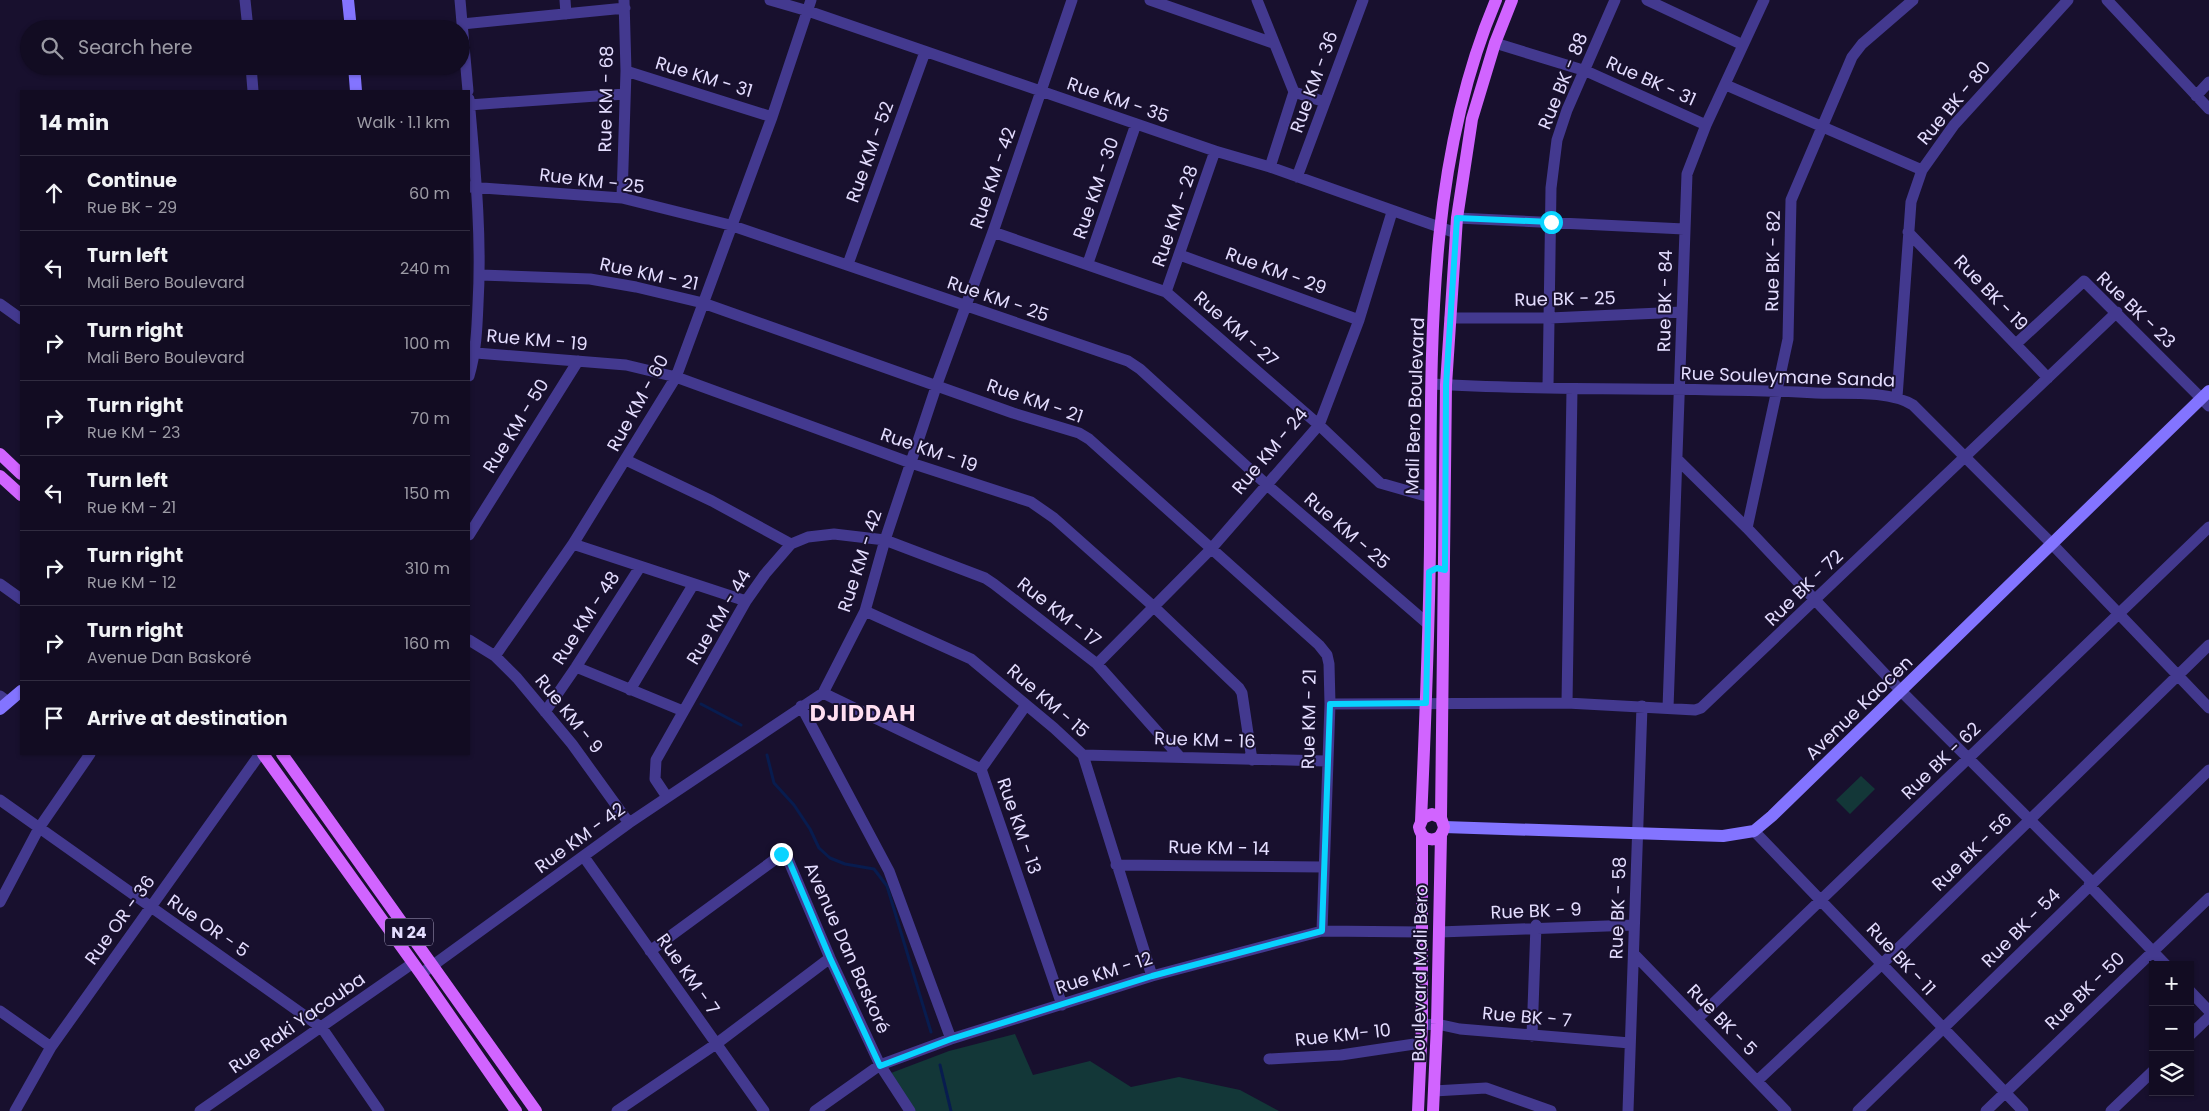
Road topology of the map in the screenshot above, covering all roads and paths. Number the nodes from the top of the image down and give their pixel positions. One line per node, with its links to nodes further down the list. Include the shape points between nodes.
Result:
1 (245, 0): 21 (street)
2 (348, 0): 22 (street)
3 (460, 0): 23 (street)
4 (565, 0): 20 (street)
5 (770, 0): 19 (street, Rue KM - 35)
6 (1072, 0): 39 (street, Rue KM - 42)
7 (1150, 0): 25 (street)
8 (1257, 0): 25 (street)
9 (1363, 0): 43 (street, Rue KM - 36)
10 (1496, 0): 61 (main road, Mali Bero Boulevard, via 1464,90 1449,154)
11 (1512, 0): 26 (main road, Mali Bero Boulevard)
12 (1615, 0): 30 (street, Rue BK - 88)
13 (1647, 0): 27 (street)
14 (1764, 0): 27 (street, Rue BK - 84)
15 (1913, 0): 50 (street, Rue BK - 82, via 1856,50)
16 (2068, 0): 53 (street, Rue BK - 80, via 1954,125)
17 (2107, 0): 42 (street)
18 (624, 4): 20 (street); 29 (street, Rue KM - 68)
19 (810, 5): 28 (street, Rue KM - 35); 46 (street, Rue KM - 60)
20 (566, 14): 24 (street)
21 (247, 20)
22 (350, 20)
23 (462, 20)
24 (470, 23)
25 (1273, 43): 40 (street)
26 (1495, 43): 30 (street, Rue BK - 31); 58 (main road, Mali Bero Boulevard, via 1472,119)
27 (1743, 44): 35 (street, Rue BK - 84)
28 (925, 52): 39 (street, Rue KM - 35); 68 (street, Rue KM - 52)
29 (626, 71): 41 (street, Rue KM - 68); 46 (street, Rue KM - 31)
30 (1586, 71): 48 (street, Rue BK - 31); 59 (street, Rue BK - 88, via 1559,134 1553,168)
31 (252, 75): 36 (street)
32 (355, 75): 37 (street)
33 (467, 75): 38 (street)
34 (2209, 82): 42 (street)
35 (1726, 85): 48 (street, Rue BK - 84); 50 (street)
36 (253, 90)
37 (356, 90)
38 (468, 90)
39 (1040, 92): 47 (street, Rue KM - 35); 63 (street, Rue KM - 42)
40 (1294, 92): 43 (street); 52 (street)
41 (625, 94): 44 (street); 56 (street, Rue KM - 68)
42 (2196, 96): 45 (street)
43 (1325, 102): 54 (street, Rue KM - 36)
44 (470, 105)
45 (2209, 109)
46 (772, 117): 60 (street, Rue KM - 60)
47 (1136, 124): 51 (street, Rue KM - 35); 67 (street, Rue KM - 30)
48 (1706, 125): 62 (street, Rue BK - 84, via 1687,174)
49 (470, 126): 55 (street)
50 (1821, 126): 53 (street); 92 (street, Rue BK - 82, via 1792,200 1790,316)
51 (1216, 151): 52 (street, Rue KM - 35); 66 (street, Rue KM - 28)
52 (1270, 168): 54 (street, Rue KM - 35)
53 (1922, 170): 64 (street, Rue BK - 80, via 1911,202)
54 (1297, 177): 57 (street, Rue KM - 35)
55 (473, 187): 56 (street, Rue KM - 25); 69 (street)
56 (622, 198): 60 (street, Rue KM - 25)
57 (1392, 212): 61 (street, Rue KM - 35); 79 (street, Rue KM - 24)
58 (1457, 218): 59 (street); 65 (main road, Mali Bero Boulevard)
59 (1551, 222): 62 (street); 78 (street, Rue BK - 88)
60 (730, 225): 68 (street, Rue KM - 25); 71 (street, Rue KM - 60)
61 (1439, 228): 65 (street, Rue KM - 35); 87 (main road, Mali Bero Boulevard)
62 (1684, 229): 74 (street, Rue BK - 84)
63 (993, 232): 67 (street, Rue KM - 27); 73 (street, Rue KM - 42)
64 (1908, 232): 80 (street, Rue BK - 19); 93 (street, Rue BK - 80)
65 (1456, 233): 77 (main road, Mali Bero Boulevard)
66 (1180, 255): 70 (street, Rue KM - 28); 79 (street, Rue KM - 29)
67 (1088, 263): 70 (street, Rue KM - 27)
68 (848, 264): 73 (street, Rue KM - 25)
69 (480, 275): 71 (street, Rue KM - 21, via 590,279 636,286); 81 (street)
70 (1166, 292): 95 (street, Rue KM - 27)
71 (703, 303): 84 (street, Rue KM - 60); 86 (street, Rue KM - 21)
72 (0, 304): 76 (street)
73 (964, 305): 86 (street, Rue KM - 42); 103 (street, Rue KM - 25, via 1134,365)
74 (1682, 312): 78 (street, Rue BK - 25); 91 (street, Rue BK - 84)
75 (2117, 312): 80 (street, Rue BK - 23, via 2087,283 2080,282); 85 (street, Rue BK - 72); 94 (street, Rue BK - 23)
76 (20, 318)
77 (1450, 318): 78 (street, Rue BK - 25); 88 (main road, Mali Bero Boulevard)
78 (1550, 318): 89 (street, Rue BK - 88)
79 (1359, 320): 95 (street, Rue KM - 24)
80 (2016, 344): 85 (street, Rue BK - 19)
81 (476, 352): 82 (street, Rue KM - 19); 83 (street)
82 (578, 361): 84 (street, Rue KM - 19, via 626,365); 108 (street, Rue KM - 50)
83 (470, 373)
84 (676, 377): 98 (street, Rue KM - 60); 100 (street, Rue KM - 19)
85 (2048, 378): 97 (street, Rue BK - 72)
86 (937, 384): 100 (street, Rue KM - 42); 115 (street, Rue KM - 21, via 1084,436)
87 (1432, 384): 88 (street, Rue Souleymane Sanda); 105 (main road, Mali Bero Boulevard)
88 (1446, 385): 89 (street, Rue Souleymane Sanda); 113 (main road, Mali Bero Boulevard)
89 (1548, 387): 90 (street, Rue Souleymane Sanda)
90 (1572, 389): 91 (street, Rue Souleymane Sanda); 140 (street)
91 (1681, 390): 92 (street, Rue Souleymane Sanda); 99 (street, Rue BK - 84)
92 (1779, 391): 93 (street, Rue Souleymane Sanda); 107 (street, Rue BK - 82)
93 (1898, 397): 97 (street, Rue Souleymane Sanda, via 1913,405)
94 (2207, 399): 114 (street, Avenue Kaocen)
95 (1320, 425): 103 (street, Rue KM - 24); 105 (street, Rue KM - 27, via 1384,485)
96 (0, 454): 101 (main road)
97 (1966, 457): 114 (street, Rue Souleymane Sanda); 123 (street, Rue BK - 72)
98 (626, 460): 110 (street, Rue KM - 60); 111 (street)
99 (1678, 460): 107 (street); 146 (street, Rue BK - 84)
100 (911, 463): 109 (street, Rue KM - 42); 124 (street, Rue KM - 19, via 1030,502 1042,509)
101 (20, 473)
102 (0, 476): 104 (main road)
103 (1266, 484): 115 (street, Rue KM - 24); 127 (street, Rue KM - 25)
104 (20, 494)
105 (1429, 497): 112 (main road, Mali Bero Boulevard)
106 (2209, 527): 126 (street, Rue BK - 62)
107 (1747, 528): 123 (street)
108 (470, 533)
109 (886, 540): 111 (street, via 834,534 808,537); 125 (street, Rue KM - 42); 131 (street, Rue KM - 17, via 985,578)
110 (573, 544): 116 (street); 130 (street, Rue KM - 60)
111 (791, 544): 122 (street, Rue KM - 44)
112 (1430, 544): 113 (main road, via 1437,547); 118 (main road, Mali Bero Boulevard)
113 (1445, 544): 117 (main road, Mali Bero Boulevard)
114 (2052, 544): 126 (street, Rue Souleymane Sanda); 135 (street, Avenue Kaocen)
115 (1211, 549): 124 (street, Rue KM - 24); 142 (street, Rue KM - 21, via 1327,654)
116 (640, 567): 120 (street); 132 (street, Rue KM - 48)
117 (1445, 570): 118 (main road, via 1437,568); 139 (main road, Mali Bero Boulevard)
118 (1429, 572): 127 (main road, Mali Bero Boulevard)
119 (0, 584): 121 (street)
120 (693, 585): 122 (street); 134 (street)
121 (20, 598)
122 (746, 601): 148 (street, Rue KM - 44)
123 (1816, 601): 135 (street); 146 (street, Rue BK - 72, via 1707,704 1695,710)
124 (1153, 606): 131 (street, Rue KM - 24); 157 (street, Rue KM - 19, via 1239,688)
125 (865, 611): 137 (street, Rue KM - 42); 143 (street, Rue KM - 15, via 966,656)
126 (2119, 612): 133 (street, Rue Souleymane Sanda); 156 (street, Rue BK - 62)
127 (1428, 624): 141 (main road, Mali Bero Boulevard)
128 (470, 641): 130 (street, Rue KM - 9)
129 (2209, 646): 133 (street, Rue BK - 56)
130 (495, 656): 149 (street, Rue KM - 9)
131 (1097, 664): 155 (street, Rue KM - 17)
132 (576, 667): 134 (street); 149 (street, Rue KM - 48)
133 (2178, 674): 147 (street, Rue Souleymane Sanda); 163 (street, Rue BK - 56, via 2106,749)
134 (630, 690): 148 (street)
135 (1901, 691): 156 (street); 168 (street, Avenue Kaocen)
136 (20, 692): 138 (street)
137 (823, 693): 144 (street, Rue KM - 42); 159 (street, Rue KM - 13)
138 (3, 702)
139 (1442, 702): 140 (street, Rue BK - 72); 141 (street, Rue BK - 72); 166 (main road, Mali Bero Boulevard)
140 (1567, 702): 145 (street, Rue BK - 72)
141 (1426, 703): 142 (street, Rue BK - 72); 164 (main road, Mali Bero Boulevard)
142 (1330, 704): 158 (street, Rue KM - 21)
143 (1026, 705): 154 (street, Rue KM - 15); 159 (street)
144 (801, 706): 161 (street, Rue KM - 42); 206 (street, via 889,871)
145 (1642, 706): 146 (street, Rue BK - 72); 169 (street, Rue BK - 58)
146 (1668, 708)
147 (2209, 708)
148 (683, 711): 161 (street, Rue KM - 44, via 656,760 655,779)
149 (545, 712): 165 (street, Rue KM - 9)
150 (89, 755): 167 (street)
151 (261, 755): 178 (street, Rue OR - 36)
152 (263, 755): 189 (main road, N 24)
153 (283, 755): 191 (main road, N 24)
154 (1082, 755): 155 (street, Rue KM - 16); 172 (street, Rue KM - 15)
155 (1179, 756): 157 (street, Rue KM - 16)
156 (1969, 759): 163 (street); 176 (street, Rue BK - 62)
157 (1252, 760): 158 (street, Rue KM - 16)
158 (1326, 762): 173 (street, Rue KM - 21)
159 (981, 769): 195 (street, Rue KM - 13)
160 (2209, 770): 174 (street, Rue BK - 54)
161 (667, 797): 165 (street, Rue KM - 42)
162 (0, 800): 167 (street, Rue OR - 5)
163 (2030, 820): 174 (street); 190 (street, Rue BK - 56)
164 (1421, 821): 166 (main road, via 1430,814); 170 (main road, Boulevard Mali Bero)
165 (629, 823): 171 (street, Rue KM - 42)
166 (1442, 827): 169 (street); 170 (main road, via 1430,840); 183 (main road, Boulevard Mali Bero)
167 (39, 828): 177 (street); 178 (street, Rue OR - 5)
168 (1754, 831): 169 (street, via 1723,836); 176 (street, Rue BK - 11)
169 (1638, 834): 179 (street, Rue BK - 58)
170 (1422, 836): 182 (main road, Boulevard Mali Bero)
171 (584, 858): 185 (street, Rue KM - 7); 191 (street, Rue KM - 42)
172 (1116, 864): 173 (street, Rue KM - 14); 193 (street, Rue KM - 15)
173 (1323, 867): 181 (street, Rue KM - 21)
174 (2091, 883): 184 (street); 203 (street, Rue BK - 54)
175 (2209, 898): 184 (street, Rue BK - 50)
176 (1821, 900): 190 (street, Rue BK - 11); 199 (street, Rue BK - 62)
177 (0, 902)
178 (151, 907): 202 (street, Rue OR - 5); 210 (street, Rue OR - 36)
179 (1634, 925): 180 (street, Rue BK - 9); 186 (street, Rue BK - 58)
180 (1536, 927): 183 (street, Rue BK - 9); 205 (street)
181 (1322, 931): 182 (street, Rue KM - 12); 193 (street, Rue KM - 12)
182 (1422, 932): 200 (main road, Boulevard Mali Bero)
183 (1439, 932): 201 (main road, Boulevard Mali Bero)
184 (2152, 950): 188 (street); 216 (street, Rue BK - 50)
185 (650, 951): 187 (street, Avenue Dan Baskoré, via 781,854 787,856); 209 (street, Rue KM - 7)
186 (1634, 954): 199 (street, Rue BK - 5); 208 (street, Rue BK - 58)
187 (830, 958): 209 (street); 212 (street, Avenue Dan Baskoré)
188 (2162, 961)
189 (413, 963): 192 (main road, N 24); 202 (street, Rue Raki Yacouba)
190 (1882, 964): 203 (street, Rue BK - 11); 214 (street, Rue BK - 56)
191 (434, 967): 192 (street, Rue KM - 42); 221 (main road, N 24)
192 (421, 974): 220 (main road, N 24)
193 (1152, 976): 195 (street, Rue KM - 12)
194 (2194, 995): 197 (street)
195 (1062, 1005): 206 (street, Rue KM - 12)
196 (0, 1011): 210 (street)
197 (2209, 1011)
198 (2209, 1017): 204 (street)
199 (1698, 1019): 214 (street, Rue BK - 5)
200 (1422, 1024): 201 (street, Rue BK - 7); 207 (main road, Boulevard Mali Bero)
201 (1438, 1024): 205 (street, Rue BK - 7); 215 (main road, Boulevard Mali Bero)
202 (322, 1028): 218 (street, Rue Raki Yacouba); 219 (street)
203 (1944, 1029): 216 (street, Rue BK - 11); 231 (street, Rue BK - 54)
204 (2194, 1031)
205 (1532, 1036): 208 (street, Rue BK - 7)
206 (951, 1039): 212 (street, Rue KM - 12)
207 (1421, 1043): 211 (street, Rue KM- 10, via 1342,1055); 226 (main road, Boulevard Mali Bero)
208 (1630, 1043): 229 (street, Rue BK - 58)
209 (716, 1044): 222 (street); 223 (street, Rue KM - 7)
210 (51, 1047): 217 (street, Rue OR - 36)
211 (1269, 1059)
212 (880, 1066): 224 (street, Rue KM - 12); 225 (street, Avenue Dan Baskoré)
213 (2149, 1075): 234 (street)
214 (1757, 1081): 230 (street, Rue BK - 5)
215 (1434, 1090): 227 (main road, Boulevard Mali Bero); 228 (street, via 1486,1088)
216 (2005, 1092): 232 (street, Rue BK - 50); 233 (street, Rue BK - 11)
217 (15, 1111)
218 (200, 1111)
219 (379, 1111)
220 (516, 1111)
221 (536, 1111)
222 (617, 1111)
223 (764, 1111)
224 (815, 1111)
225 (910, 1111)
226 (1418, 1111)
227 (1433, 1111)
228 (1551, 1111)
229 (1628, 1111)
230 (1786, 1111)
231 (1858, 1111)
232 (1986, 1111)
233 (2023, 1111)
234 (2111, 1111)

